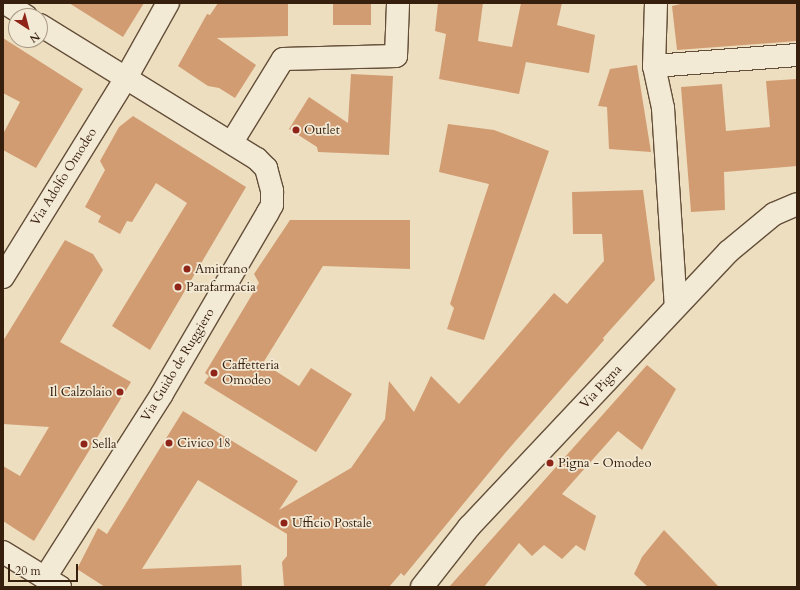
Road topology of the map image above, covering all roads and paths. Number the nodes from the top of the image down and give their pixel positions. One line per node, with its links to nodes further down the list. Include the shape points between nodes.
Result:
1 (168, 3): 7 (street, Via Adolfo Omodeo)
2 (398, 3): 8 (street, via 396,56 282,59)
3 (656, 3): 6 (street)
4 (48, 30): 7 (street, Via Guido de Ruggiero)
5 (797, 55): 6 (street)
6 (654, 66): 11 (street, via 663,108)
7 (126, 78): 8 (street, Via Guido de Ruggiero); 10 (street, Via Adolfo Omodeo)
8 (232, 142): 13 (street, Via Guido de Ruggiero, via 266,168 272,191 272,205)
9 (797, 204): 11 (street, Via Pigna, via 774,214 728,252)
10 (3, 277)
11 (676, 308): 14 (street, Via Pigna, via 469,527)
12 (3, 552): 13 (street)
13 (53, 583)
14 (422, 587)

